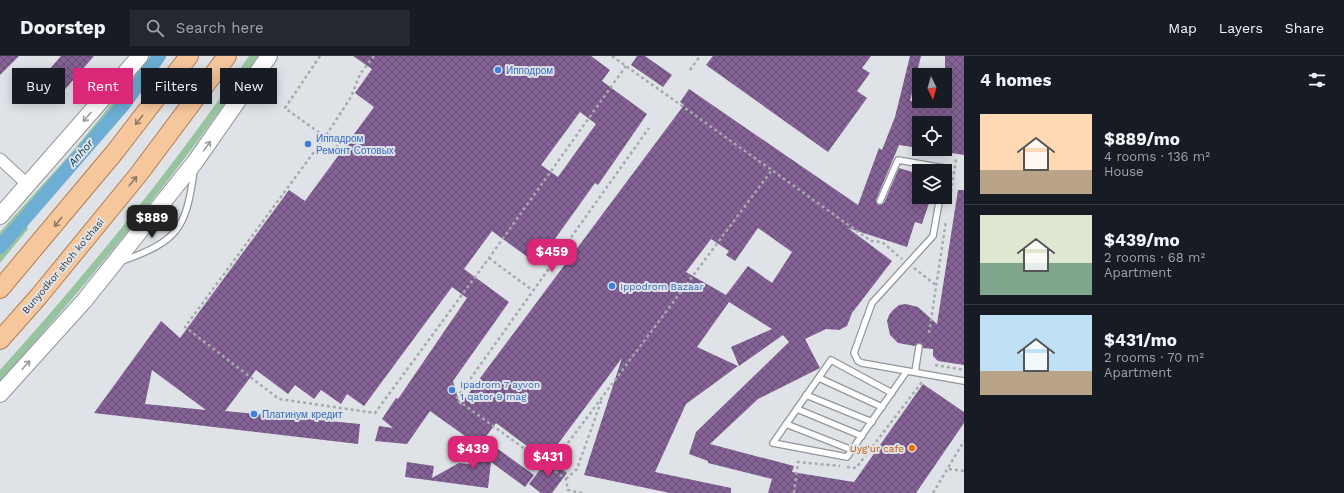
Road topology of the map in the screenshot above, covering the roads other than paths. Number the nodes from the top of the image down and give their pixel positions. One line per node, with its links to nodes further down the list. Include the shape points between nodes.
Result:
1 (140, 56): 8 (street, one-way to 8)
2 (189, 56): 13 (main road, one-way to 13, via 104,165)
3 (227, 56): 14 (main road, Bunyodkor shoh ko'chasi, one-way to 3, via 138,175)
4 (269, 56): 6 (street, one-way to 4)
5 (0, 159): 8 (street)
6 (196, 162): 12 (street); 12 (lane, via 188,210 175,233 155,248)
7 (921, 164): 9 (lane, via 898,160)
8 (28, 185): 11 (street)
9 (880, 201)
10 (939, 204): 16 (lane, via 933,236 872,303 854,353 862,363)
11 (0, 216)
12 (114, 264): 21 (street, one-way to 12)
13 (0, 289)
14 (0, 340)
15 (918, 347): 17 (lane)
16 (907, 371): 17 (lane); 20 (lane)
17 (915, 372): 19 (lane)
18 (819, 378): 20 (lane, via 831,360); 22 (lane); 23 (lane)
19 (964, 381)
20 (892, 393): 23 (lane)
21 (0, 394)
22 (806, 395): 24 (lane); 25 (lane)
23 (882, 407): 25 (lane)
24 (797, 409): 26 (lane); 27 (lane)
25 (872, 422): 27 (lane)
26 (786, 424): 28 (lane); 28 (lane, via 773,443 847,457)
27 (862, 436): 28 (lane)
28 (852, 450)

